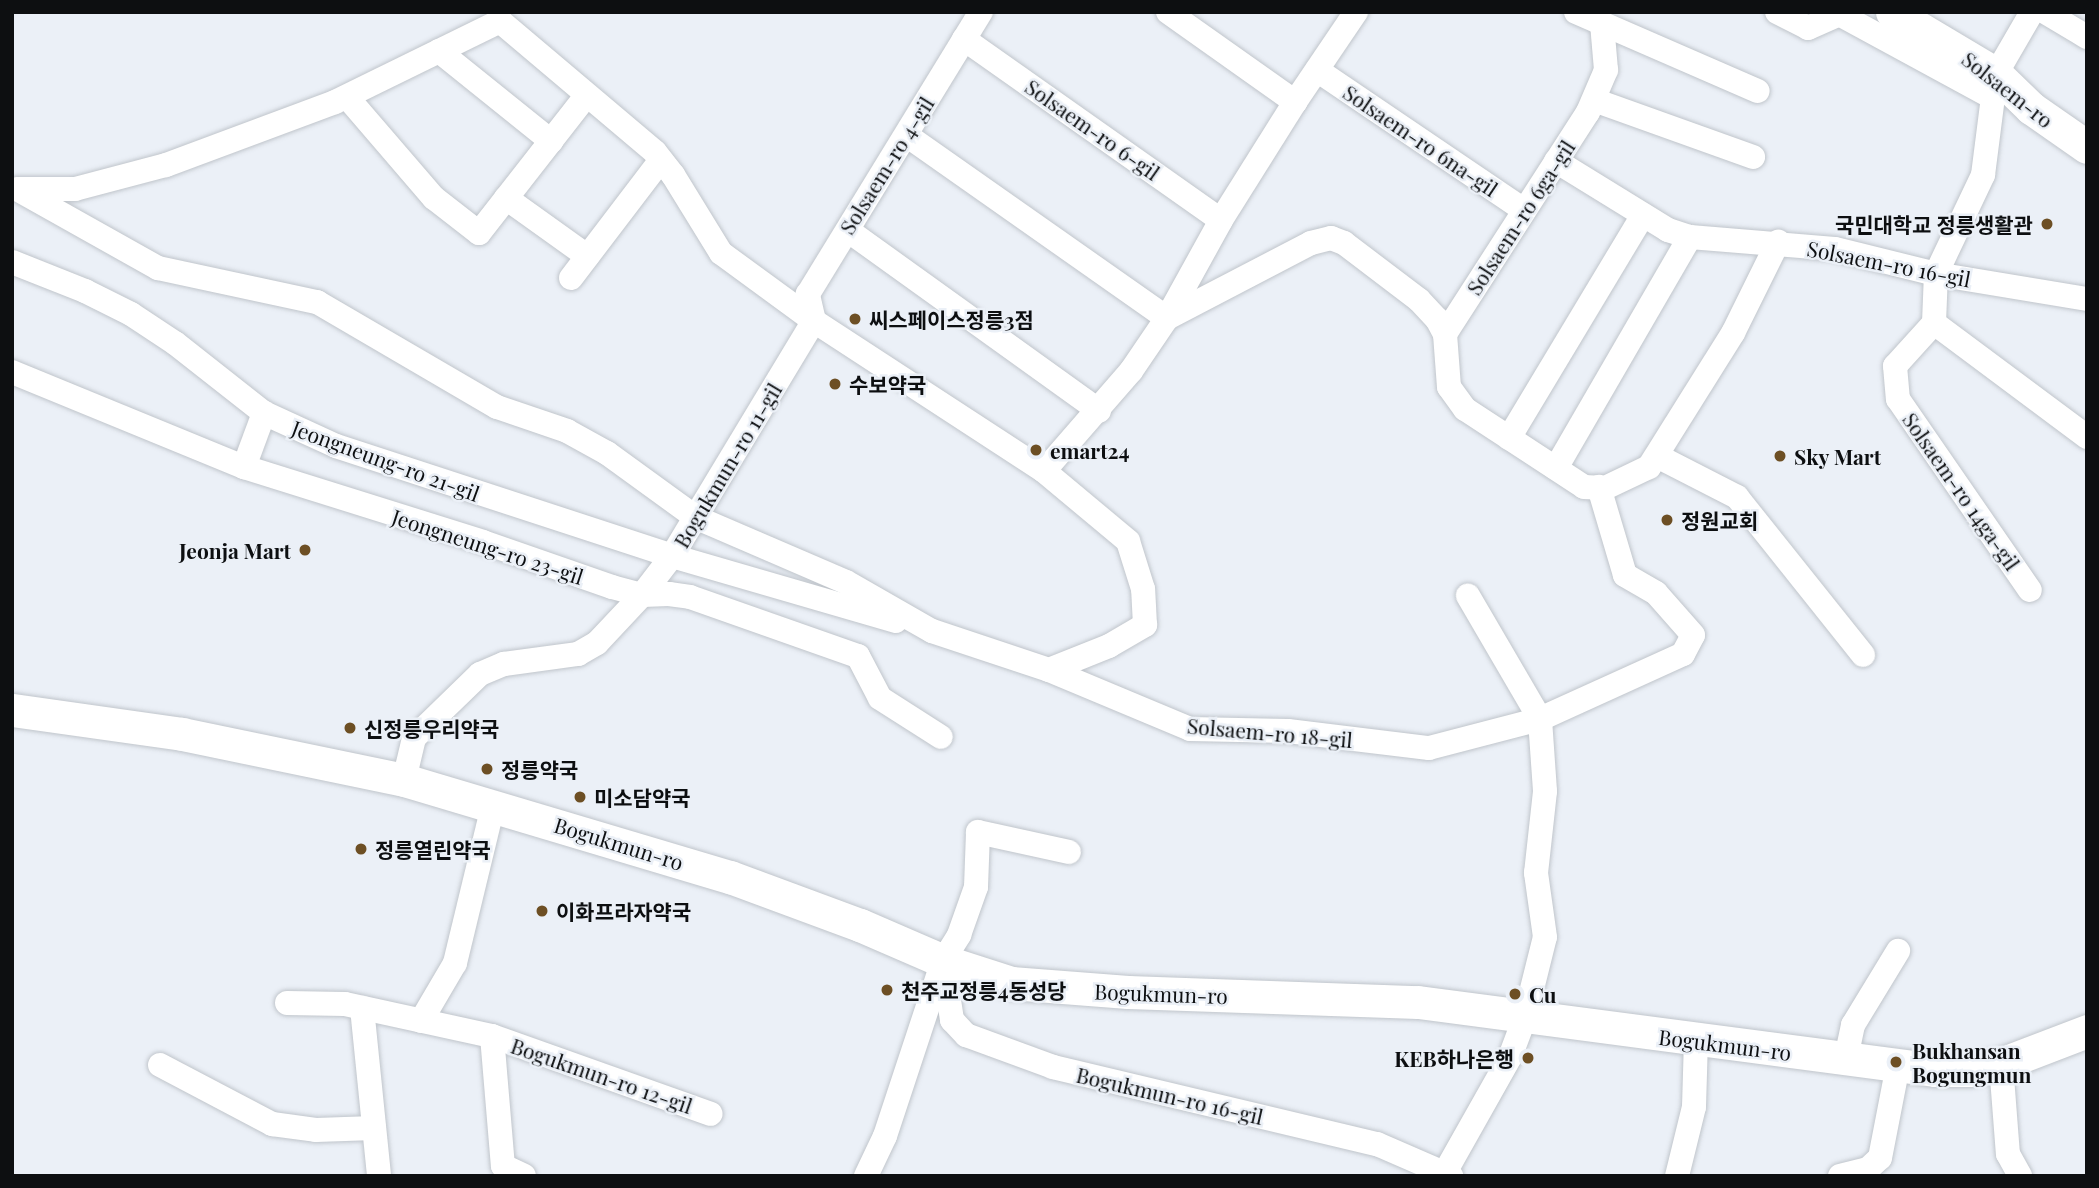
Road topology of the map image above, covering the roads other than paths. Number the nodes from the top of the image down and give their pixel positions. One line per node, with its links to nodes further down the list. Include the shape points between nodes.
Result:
1 (981, 12): 12 (street, Solsaem-ro 4-gil)
2 (1168, 12): 20 (street)
3 (1356, 12): 14 (street)
4 (1576, 12): 10 (street)
5 (1777, 12): 15 (street, via 1808,28 1839,14)
6 (1892, 12): 15 (main road, Solsaem-ro)
7 (2032, 12): 15 (street)
8 (2045, 12): 11 (street)
9 (500, 17): 13 (street); 17 (street)
10 (1602, 23): 16 (street); 19 (street, Solsaem-ro 6ga-gil, via 1606,70)
11 (2087, 37)
12 (964, 39): 31 (street, Solsaem-ro 6-gil); 41 (street, Solsaem-ro 4-gil, via 808,294)
13 (439, 51): 18 (street); 22 (street)
14 (1317, 70): 20 (street); 29 (street, Solsaem-ro 6na-gil)
15 (1995, 86): 23 (main road, Solsaem-ro); 37 (street, via 1983,175)
16 (1758, 91)
17 (587, 95): 22 (street); 25 (street)
18 (346, 97): 27 (street, via 166,165 75,189); 28 (street, via 434,198 480,233)
19 (1594, 100): 24 (street); 26 (street, Solsaem-ro 6ga-gil)
20 (1295, 102): 31 (street)
21 (912, 139): 40 (street)
22 (551, 141): 28 (street)
23 (2087, 147)
24 (1753, 157)
25 (661, 160): 35 (street); 41 (street, via 721,253)
26 (1556, 161): 29 (street, Solsaem-ro 6ga-gil); 30 (street, Solsaem-ro 16-gil)
27 (15, 189): 54 (street, Solsaem-ro 18-gil, via 158,268 317,302 497,407 567,431 607,453)
28 (506, 198): 35 (street)
29 (1524, 210): 43 (street, Solsaem-ro 6ga-gil)
30 (1643, 215): 33 (street, Solsaem-ro 16-gil); 48 (street)
31 (1221, 220): 40 (street)
32 (853, 234): 45 (street)
33 (1690, 237): 34 (street, Solsaem-ro 16-gil); 51 (street)
34 (1778, 242): 37 (street, Solsaem-ro 16-gil, via 1835,249); 49 (street, via 1733,333)
35 (587, 256): 38 (street)
36 (12, 262): 46 (street, Jeongneung-ro 21-gil, via 131,314 175,342)
37 (1936, 274): 39 (street, Solsaem-ro 16-gil); 42 (street)
38 (571, 278)
39 (2087, 299)
40 (1167, 317): 43 (street, via 1311,243 1331,239 1344,243 1419,300); 45 (street)
41 (814, 321): 52 (street); 54 (street, Bogukmun-ro 11-gil)
42 (1934, 323): 47 (street); 56 (street, Solsaem-ro 14ga-gil, via 1895,366 1898,399)
43 (1446, 334): 48 (street, via 1449,387 1465,410)
44 (12, 372): 50 (street, Jeongneung-ro 23-gil)
45 (1099, 411): 52 (street)
46 (264, 413): 50 (street); 55 (street, Jeongneung-ro 21-gil, via 337,446)
47 (2087, 437)
48 (1509, 438): 51 (street)
49 (1657, 456): 53 (street, via 1649,467); 60 (street, via 1737,497)
50 (244, 467): 57 (street, Jeongneung-ro 23-gil)
51 (1556, 468): 53 (street, via 1584,486)
52 (1044, 471): 61 (street, via 1128,541 1143,589 1145,625 1109,646)
53 (1599, 487): 63 (street, Solsaem-ro 18-gil, via 1625,575 1656,593 1693,635 1683,654)
54 (695, 517): 55 (street, Bogukmun-ro 11-gil); 59 (street, Solsaem-ro 18-gil, via 846,582)
55 (672, 556): 57 (street); 59 (street, Bogukmun-ro 11-gil)
56 (2030, 590)
57 (642, 595): 64 (street, Jeongneung-ro 23-gil, via 690,597 858,656 880,698); 65 (street, via 597,643 578,654 504,664 480,674 414,738)
58 (1468, 596): 63 (street)
59 (932, 631): 61 (street, Solsaem-ro 18-gil)
60 (1863, 655)
61 (1049, 670): 63 (street, Solsaem-ro 18-gil, via 1190,729 1288,731 1429,748)
62 (12, 710): 65 (main road, Bogukmun-ro, via 182,734)
63 (1540, 723): 72 (street, via 1545,791 1536,873 1545,937)
64 (941, 737)
65 (404, 780): 66 (main road, Bogukmun-ro)
66 (494, 806): 69 (main road, Bogukmun-ro, via 730,877); 73 (street, via 455,963)
67 (1069, 852): 69 (street, via 978,832 976,887 959,935)
68 (1898, 951): 77 (street, via 1853,1026)
69 (943, 961): 72 (main road, Bogukmun-ro, via 1011,983 1418,1002); 83 (street, Bogukmun-ro 16-gil, via 952,1020 967,1035 1053,1067 1377,1144); 86 (street, via 885,1136)
70 (287, 1003): 71 (street, Bogukmun-ro 12-gil)
71 (362, 1008): 73 (street, Bogukmun-ro 12-gil); 82 (street)
72 (1525, 1017): 76 (main road, Bogukmun-ro); 83 (street, via 1510,1057)
73 (421, 1021): 75 (street, Bogukmun-ro 12-gil)
74 (2087, 1031): 78 (main road, Bogukmun-ro)
75 (492, 1037): 81 (street, Bogukmun-ro 12-gil); 85 (street, Bogukmun-ro 12-gil, via 503,1166)
76 (1696, 1041): 77 (main road, Bogukmun-ro); 87 (street, via 1694,1107)
77 (1846, 1058): 80 (main road, Bogukmun-ro)
78 (2001, 1064): 80 (main road, Bogukmun-ro, via 1969,1070); 89 (street, via 2008,1154)
79 (160, 1065): 82 (street, via 272,1124 316,1130)
80 (1898, 1065): 88 (street, via 1880,1158 1868,1169)
81 (711, 1114)
82 (374, 1128): 84 (street)
83 (1446, 1174)
84 (379, 1176)
85 (524, 1176)
86 (866, 1176)
87 (1677, 1176)
88 (1840, 1176)
89 (2020, 1176)

